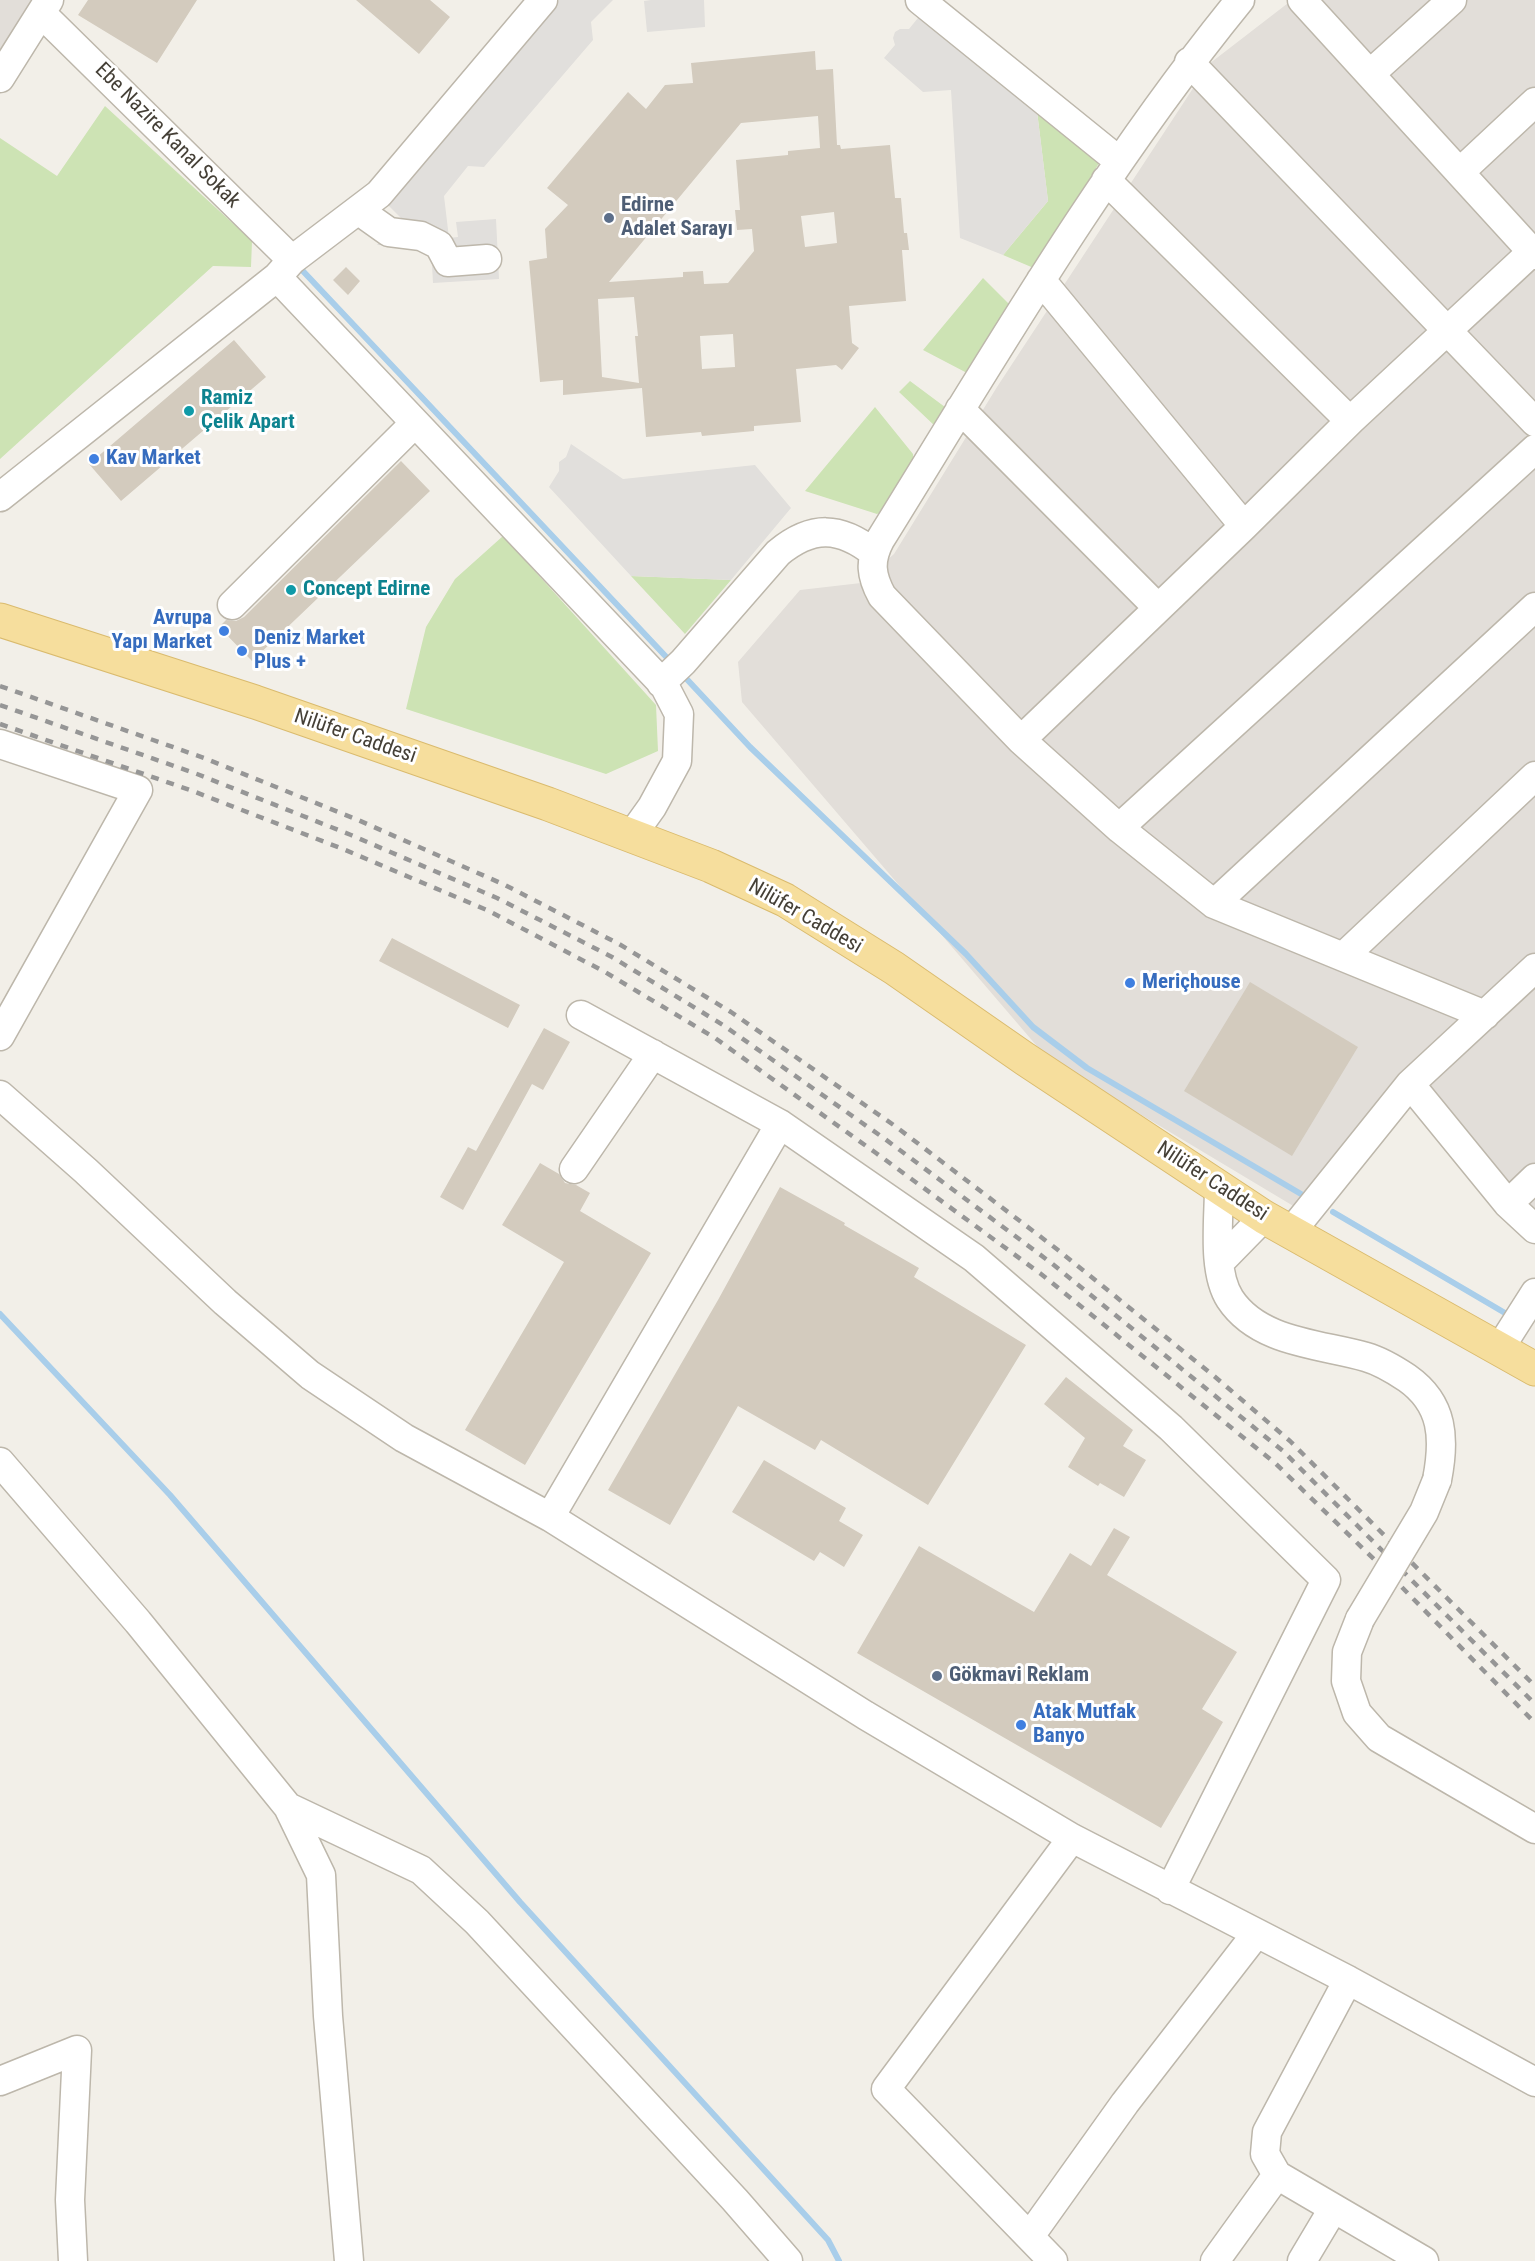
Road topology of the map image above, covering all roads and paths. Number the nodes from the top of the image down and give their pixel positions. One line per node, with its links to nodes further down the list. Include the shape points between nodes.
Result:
1 (543, 0): 13 (street, via 379,194)
2 (920, 0): 11 (street)
3 (1240, 0): 7 (street)
4 (1302, 0): 8 (street)
5 (1452, 0): 8 (street)
6 (45, 6): 9 (street); 16 (street, Ebe Nazire Kanal Sokak)
7 (1189, 62): 11 (street); 18 (street)
8 (1370, 74): 12 (street)
9 (0, 78)
10 (1535, 102): 12 (street)
11 (1112, 170): 17 (street); 20 (street)
12 (1460, 172): 14 (street)
13 (358, 210): 15 (street, via 388,232 421,236 439,245 448,262); 16 (street)
14 (1534, 252): 18 (street)
15 (487, 259)
16 (285, 268): 22 (street, Ebe Nazire Kanal Sokak); 24 (street)
17 (1041, 280): 19 (street); 25 (street)
18 (1447, 330): 20 (street); 21 (street)
19 (960, 409): 26 (street); 28 (street)
20 (1350, 421): 25 (street)
21 (1535, 422)
22 (415, 423): 27 (street); 31 (street, Ebe Nazire Kanal Sokak)
23 (1535, 449): 35 (street)
24 (0, 497)
25 (1244, 526): 28 (street)
26 (874, 553): 31 (street, via 856,539 831,533 810,532 793,540); 32 (street, via 871,567 882,596)
27 (232, 604)
28 (1157, 607): 32 (street)
29 (0, 620): 36 (main road, Nilüfer Caddesi, via 255,702)
30 (1530, 620): 37 (street)
31 (661, 683): 36 (street, Ebe Nazire Kanal Sokak, via 679,714 677,761)
32 (1021, 740): 35 (street)
33 (0, 744): 42 (street, via 138,790)
34 (1535, 776): 38 (street)
35 (1119, 828): 37 (street)
36 (632, 835): 49 (main road, Nilüfer Caddesi, via 785,900 894,968)
37 (1214, 904): 38 (street)
38 (1344, 956): 41 (street)
39 (1535, 968): 41 (street)
40 (581, 1015): 43 (street)
41 (1485, 1015): 44 (street)
42 (0, 1036)
43 (653, 1054): 46 (street); 47 (street)
44 (1410, 1084): 50 (street); 51 (street)
45 (0, 1095): 58 (street, via 310,1375 404,1438)
46 (780, 1124): 58 (street); 62 (street, via 974,1258 1171,1428 1326,1580)
47 (574, 1169)
48 (1535, 1178): 50 (street)
49 (1219, 1187): 51 (main road, Nilüfer Caddesi); 53 (street)
50 (1508, 1204): 52 (street)
51 (1278, 1224): 53 (street); 55 (main road, Nilüfer Caddesi)
52 (1535, 1229)
53 (1219, 1263): 60 (street, bridge, via 1221,1280 1244,1315 1288,1338 1368,1358 1397,1371 1419,1387 1434,1408 1441,1429 1442,1452 1437,1480 1424,1512 1360,1619 1347,1652 1346,1681 1357,1713 1379,1738)
54 (1535, 1293): 55 (street)
55 (1500, 1348): 56 (main road, Nilüfer Caddesi)
56 (1535, 1369)
57 (0, 1462): 59 (street, via 138,1622)
58 (550, 1517): 61 (street, via 866,1715)
59 (288, 1806): 71 (street, via 321,1875 328,2016); 72 (street, via 429,1877 477,1922)
60 (1535, 1829)
61 (1072, 1838): 62 (street); 69 (street, via 886,2089)
62 (1170, 1890): 63 (street)
63 (1256, 1934): 64 (street); 69 (street, via 1125,2103)
64 (1348, 1980): 66 (street); 67 (street, via 1267,2132 1265,2154)
65 (0, 2081): 70 (street, via 77,2050 70,2200)
66 (1535, 2082)
67 (1277, 2175): 68 (street); 74 (street)
68 (1333, 2209): 75 (street); 76 (street)
69 (1030, 2236): 73 (street)
70 (73, 2261)
71 (349, 2261)
72 (788, 2261)
73 (1053, 2261)
74 (1215, 2261)
75 (1302, 2261)
76 (1424, 2261)

